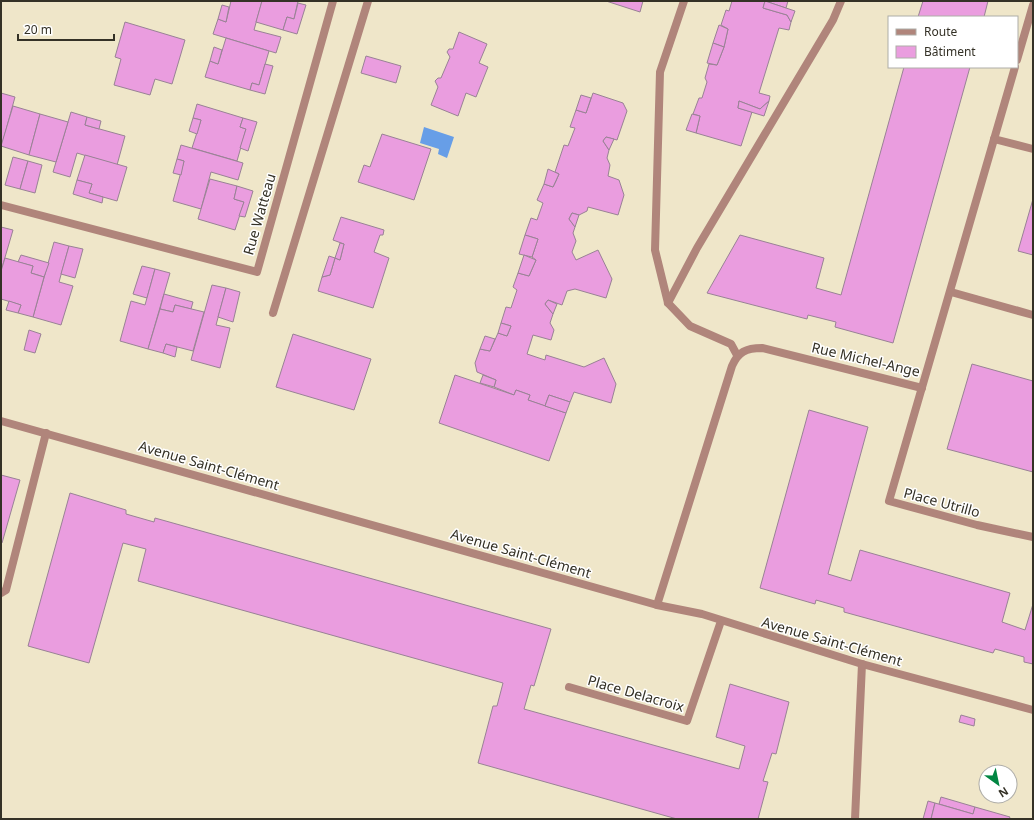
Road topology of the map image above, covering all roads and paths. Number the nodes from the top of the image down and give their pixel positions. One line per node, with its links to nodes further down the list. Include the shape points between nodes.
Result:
1 (333, 1): 10 (street, Rue Watteau, via 257,272)
2 (368, 1): 13 (street)
3 (684, 1): 12 (street, via 660,72 655,250)
4 (841, 1): 12 (street, via 833,20 697,248)
5 (1033, 5): 6 (street)
6 (1018, 57)
7 (1015, 68): 8 (street, Rue Michel-Ange)
8 (994, 139): 9 (street); 11 (street, Rue Michel-Ange)
9 (1033, 149)
10 (1, 205)
11 (951, 292): 14 (street); 16 (street, Rue Michel-Ange)
12 (668, 303): 15 (street, via 690,326 731,344)
13 (273, 313)
14 (1033, 315)
15 (737, 355): 16 (street, Rue Michel-Ange, via 746,350 762,348); 21 (street)
16 (922, 388): 19 (street, Place Utrillo, via 889,501)
17 (1, 421): 18 (street, Avenue Saint-Clément)
18 (46, 433): 20 (street, via 6,590); 21 (street, Avenue Saint-Clément)
19 (1033, 538)
20 (1, 593)
21 (658, 605): 22 (street, Avenue Saint-Clément, via 702,614)
22 (721, 621): 23 (street, Avenue Saint-Clément); 24 (street, Place Delacroix, via 687,720)
23 (862, 664): 25 (street, Avenue Saint-Clément); 26 (street)
24 (569, 687)
25 (1033, 710)
26 (855, 819)

